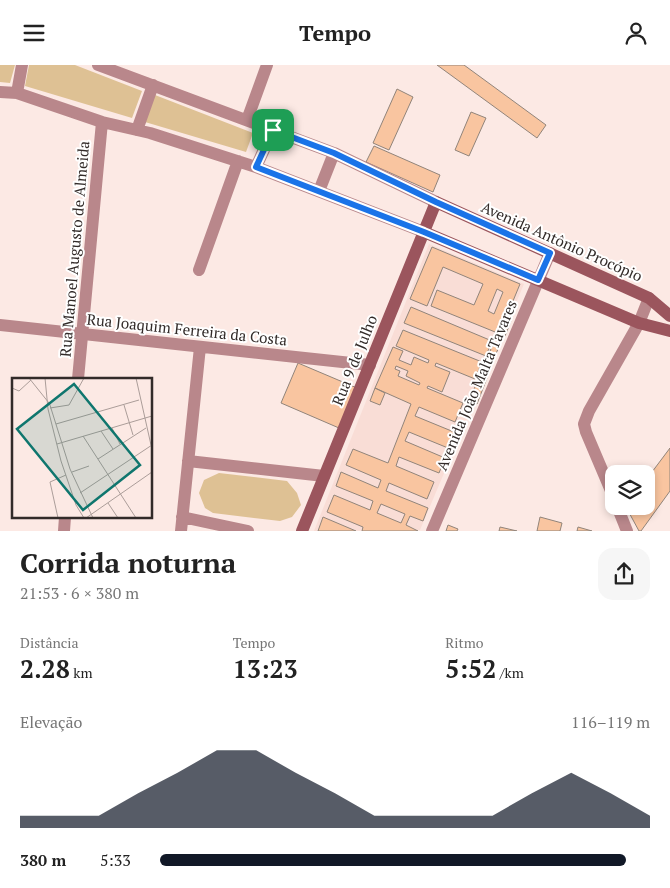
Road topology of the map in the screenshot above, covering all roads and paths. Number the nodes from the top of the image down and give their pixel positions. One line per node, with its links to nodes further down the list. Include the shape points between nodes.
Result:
1 (22, 65): 6 (street)
2 (98, 65): 4 (street)
3 (267, 65): 7 (street)
4 (152, 85): 7 (street); 9 (street)
5 (0, 92): 6 (street)
6 (17, 93): 8 (street)
7 (247, 120): 10 (street)
8 (102, 122): 9 (street); 25 (street, Rua Manoel Augusto de Almeida)
9 (137, 130): 12 (street)
10 (273, 130): 11 (street); 13 (street)
11 (334, 153): 14 (street); 15 (street)
12 (238, 161): 13 (street); 18 (street)
13 (256, 167): 14 (street)
14 (319, 191): 16 (street)
15 (436, 202): 16 (street, Rua 9 de Julho); 17 (street, Avenida Antônio Procópio)
16 (424, 232): 19 (street); 27 (street, Rua 9 de Julho)
17 (550, 253): 19 (street, Avenida João Malta Tavares); 20 (street, Avenida Antônio Procópio)
18 (200, 270)
19 (538, 280): 22 (street); 38 (street, Avenida João Malta Tavares)
20 (649, 298): 21 (street, Avenida Antônio Procópio); 22 (street)
21 (670, 316)
22 (639, 323): 24 (street); 31 (street, via 584,424)
23 (0, 325): 25 (street, Rua Joaquim Ferreira da Costa)
24 (670, 331)
25 (82, 334): 26 (street, Rua Joaquim Ferreira da Costa); 28 (street, Rua Manoel Augusto de Almeida)
26 (200, 347): 27 (street, Rua Joaquim Ferreira da Costa); 29 (street)
27 (370, 365): 30 (street, Rua 9 de Julho)
28 (78, 378)
29 (188, 461): 30 (street); 34 (street)
30 (324, 477): 37 (street, Rua 9 de Julho)
31 (605, 477)
32 (621, 515): 39 (street)
33 (65, 518): 35 (street)
34 (181, 524): 36 (street)
35 (64, 531)
36 (248, 531)
37 (302, 531)
38 (432, 531)
39 (628, 531)

